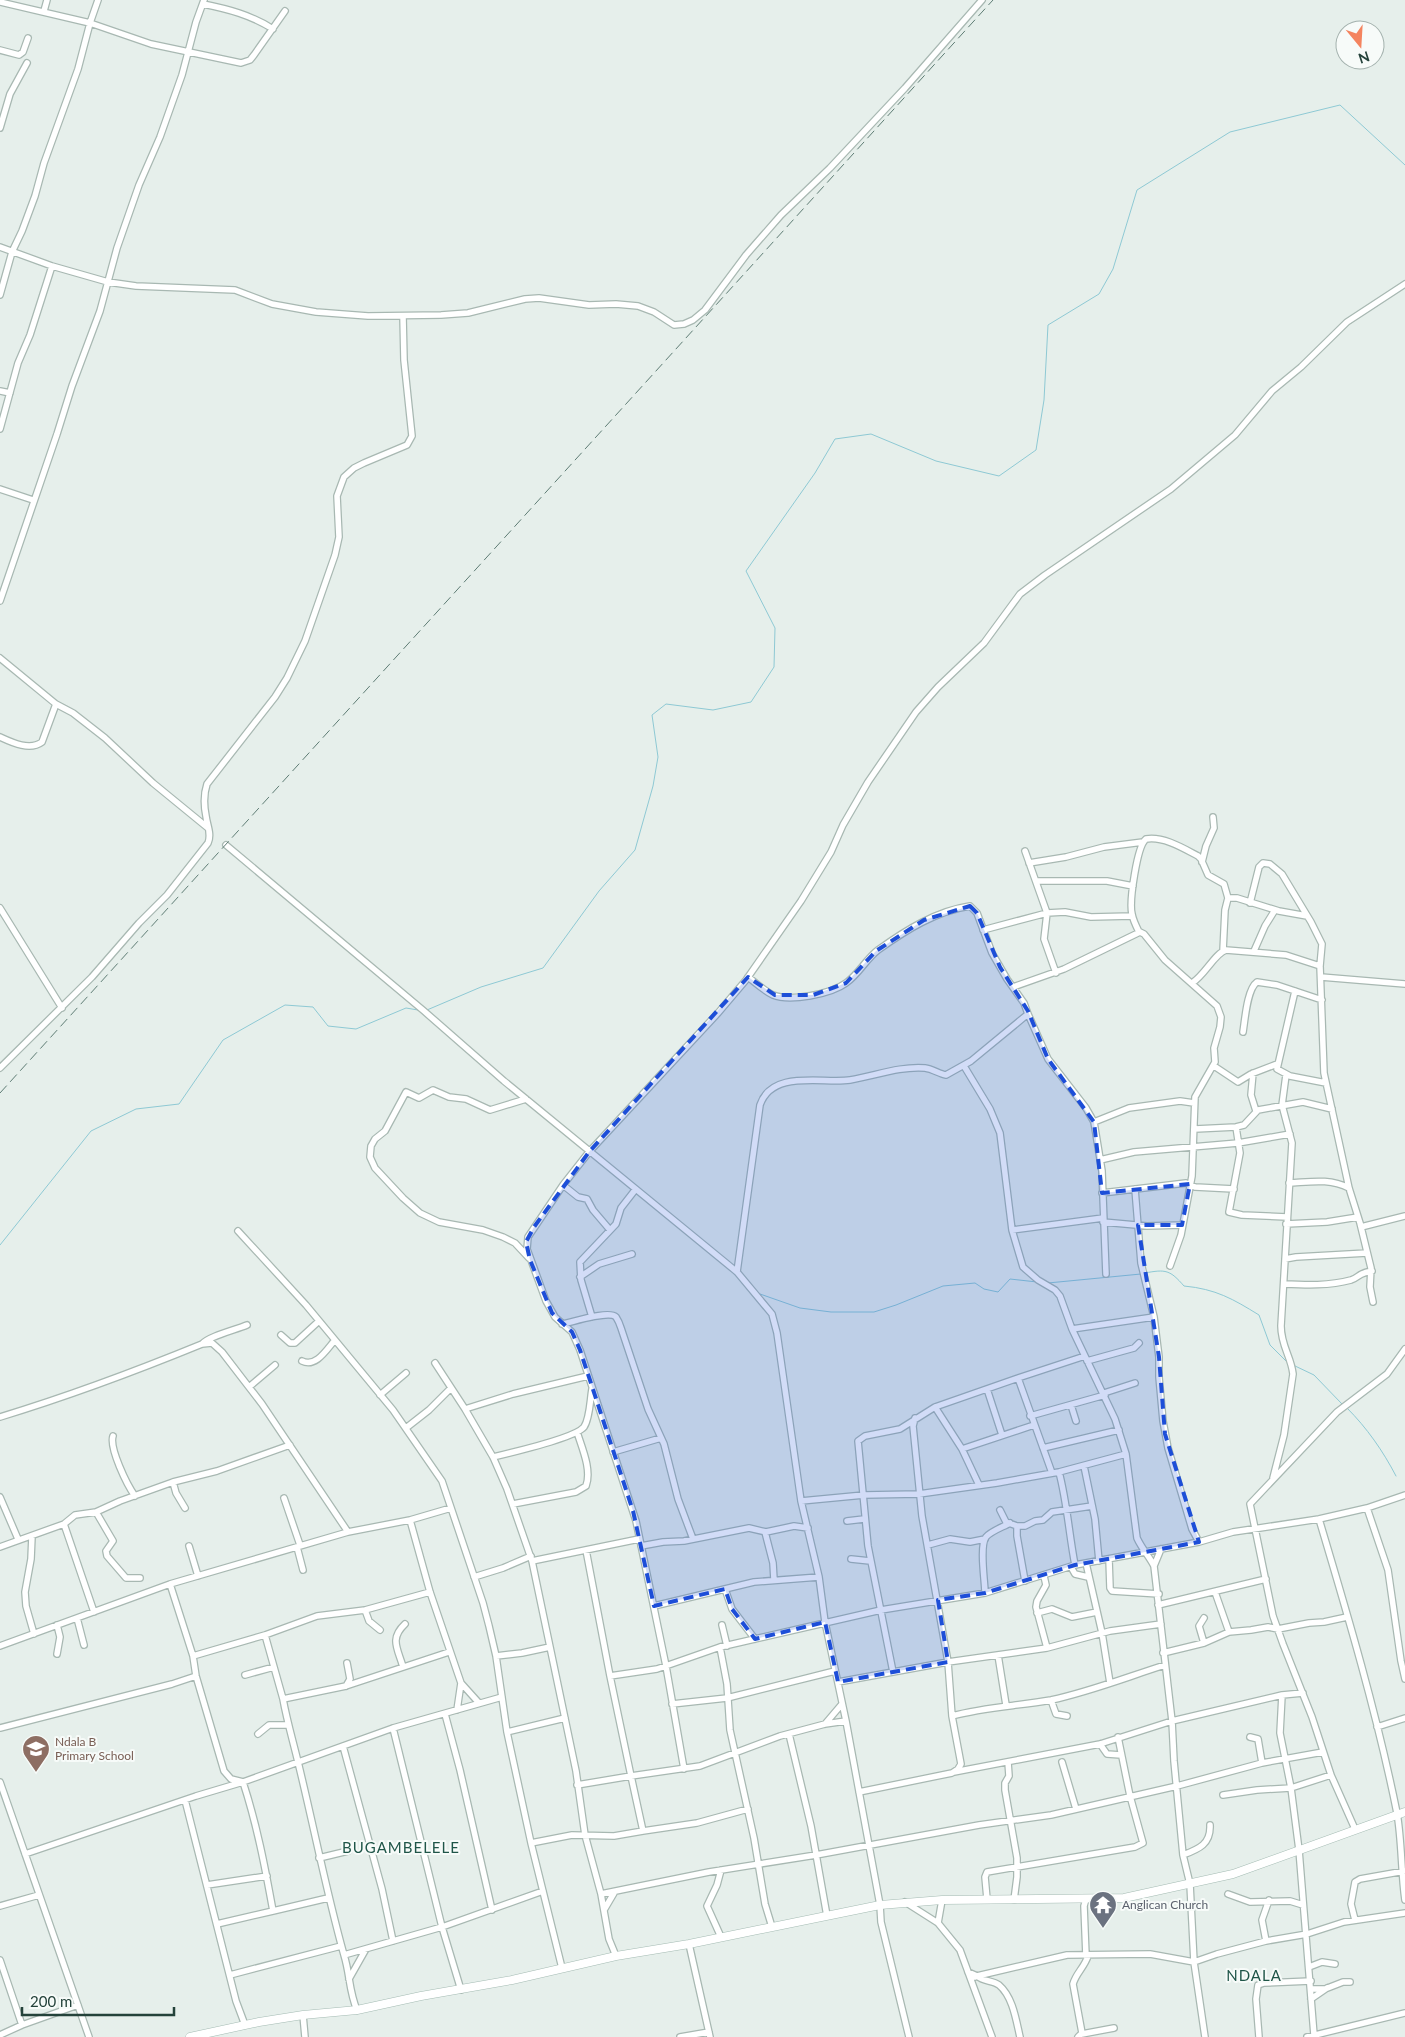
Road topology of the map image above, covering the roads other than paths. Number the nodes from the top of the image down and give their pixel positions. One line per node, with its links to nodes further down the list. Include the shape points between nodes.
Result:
1 (47, 0): 6 (street)
2 (98, 0): 8 (street)
3 (982, 0): 21 (street, via 905,88 790,206 746,255 705,310 693,320 674,325 638,306 589,305 539,298 458,314)
4 (0, 2): 6 (street)
5 (203, 2): 9 (street, via 256,19); 12 (street)
6 (44, 11): 8 (street)
7 (285, 11): 9 (street)
8 (90, 23): 12 (street, via 151,44); 16 (street, via 78,69 35,196)
9 (273, 29): 12 (street, via 245,62)
10 (28, 38): 11 (street, via 23,52 19,54)
11 (0, 50)
12 (187, 52): 18 (street, via 182,75 139,185)
13 (27, 63): 14 (street, via 10,94)
14 (0, 128)
15 (0, 247): 16 (street)
16 (12, 252): 17 (street); 20 (street)
17 (52, 266): 18 (street); 23 (street)
18 (108, 282): 21 (street, via 235,290 290,309); 26 (street)
19 (1405, 284): 53 (street, via 1347,322 1272,392 1235,436 1171,489 1020,594 984,643 938,687 907,726 868,782 801,901)
20 (0, 295)
21 (403, 316): 32 (street, via 412,430 410,441 354,468 344,477 337,496 335,555 318,608 305,641 275,697 206,784)
22 (0, 391): 23 (street)
23 (10, 393): 24 (street)
24 (0, 429)
25 (0, 489): 26 (street)
26 (33, 500): 27 (street)
27 (0, 601)
28 (0, 658): 29 (street)
29 (56, 704): 30 (street, via 42,742 35,746 21,745); 32 (street, via 105,738)
30 (0, 737)
31 (1213, 817): 36 (street, via 1214,828)
32 (208, 828): 60 (street, via 208,843 172,889)
33 (1142, 842): 36 (street, via 1153,838 1168,842 1198,856); 37 (street); 39 (street)
34 (226, 845): 70 (street)
35 (1025, 851): 37 (street)
36 (1202, 862): 40 (street, via 1209,877 1224,885)
37 (1029, 864): 38 (street)
38 (1036, 881): 39 (street, via 1107,881); 44 (street)
39 (1134, 886): 45 (street)
40 (1228, 898): 41 (street); 49 (street)
41 (1250, 903): 43 (street); 46 (street, via 1259,867 1267,863 1282,874)
42 (0, 908): 60 (street)
43 (1275, 910): 46 (street); 50 (street)
44 (1047, 913): 45 (street); 47 (street); 52 (street, via 1044,939)
45 (1132, 916): 48 (street)
46 (1306, 916): 51 (street, via 1322,944)
47 (983, 930): 53 (street, via 972,907 924,920 876,952 846,983 813,995 775,996); 57 (street, via 992,953)
48 (1139, 932): 52 (street); 55 (street)
49 (1223, 950): 50 (street); 55 (street, via 1204,974)
50 (1254, 951): 51 (street, via 1286,955)
51 (1320, 966): 54 (street)
52 (1056, 973): 57 (street)
53 (748, 977): 81 (street)
54 (1321, 977): 56 (street); 59 (street)
55 (1192, 983): 65 (street, via 1220,1012)
56 (1405, 984)
57 (1013, 987): 61 (street)
58 (1295, 991): 59 (street); 62 (street, via 1277,985 1255,984); 63 (street)
59 (1322, 1000): 69 (street)
60 (62, 1008): 66 (street)
61 (1028, 1014): 64 (street); 75 (street, via 1048,1059)
62 (1243, 1032)
63 (1277, 1064): 67 (street); 68 (street, via 1278,1070)
64 (964, 1066): 99 (street, via 990,1109 1000,1133); 107 (street, via 945,1075 931,1069 906,1068 849,1080 797,1080 769,1091 760,1105)
65 (1214, 1066): 67 (street, via 1238,1082); 71 (street)
66 (0, 1068)
67 (1253, 1073): 74 (street, via 1251,1092)
68 (1286, 1074): 69 (street); 72 (street)
69 (1326, 1083): 73 (street)
70 (526, 1100): 81 (street); 104 (street, via 490,1110 433,1090 419,1098 406,1092 385,1131 374,1141 370,1155 376,1168 420,1213 439,1222 503,1236 515,1243)
71 (1194, 1103): 75 (street, via 1180,1101 1129,1108); 77 (street)
72 (1282, 1105): 73 (street, via 1307,1102); 74 (street); 78 (street)
73 (1332, 1109): 86 (street)
74 (1256, 1111): 76 (street, via 1244,1124)
75 (1094, 1122): 82 (street)
76 (1236, 1127): 77 (street); 79 (street)
77 (1195, 1129): 80 (street)
78 (1290, 1134): 79 (street); 83 (street)
79 (1238, 1143): 80 (street); 88 (street, via 1240,1153)
80 (1192, 1146): 82 (street, via 1134,1152); 84 (street)
81 (589, 1152): 85 (street); 89 (street)
82 (1100, 1160): 90 (street)
83 (1289, 1183): 86 (street, via 1338,1182); 94 (street)
84 (1190, 1184): 87 (street); 88 (street); 96 (street)
85 (563, 1185): 98 (street, via 578,1197 587,1199); 104 (street, via 528,1237 526,1245)
86 (1349, 1188): 92 (street)
87 (1135, 1189): 90 (street); 95 (street)
88 (1234, 1189): 94 (street, via 1230,1213)
89 (634, 1190): 98 (street); 107 (street)
90 (1102, 1194): 93 (street)
91 (1405, 1216): 97 (street)
92 (1358, 1217): 94 (street, via 1326,1222); 97 (street)
93 (1103, 1220): 95 (street); 99 (street); 108 (street)
94 (1286, 1221): 103 (street)
95 (1138, 1224): 96 (street); 112 (street, via 1141,1263)
96 (1182, 1225): 105 (street)
97 (1361, 1227): 101 (street)
98 (610, 1230): 109 (street, via 580,1261)
99 (1012, 1230): 117 (street, via 1023,1267 1058,1292)
100 (238, 1231): 114 (street)
101 (1367, 1253): 103 (street); 106 (street)
102 (632, 1254): 109 (street, via 599,1264)
103 (1285, 1259): 110 (street)
104 (530, 1260): 115 (street, via 552,1313)
105 (1170, 1266)
106 (1372, 1271): 110 (street, via 1324,1284); 111 (street, via 1370,1287)
107 (737, 1272): 169 (street, via 768,1309 775,1324)
108 (1106, 1274)
109 (580, 1277): 113 (street)
110 (1284, 1284): 160 (street, via 1281,1337 1293,1374 1284,1435)
111 (1373, 1302)
112 (1154, 1316): 117 (street); 194 (street, via 1165,1434 1192,1529)
113 (592, 1317): 115 (street); 150 (street, via 610,1315 616,1318)
114 (319, 1321): 118 (street, via 295,1343 288,1342); 119 (street)
115 (562, 1324): 128 (street, via 572,1332)
116 (247, 1325): 121 (street, via 211,1337)
117 (1072, 1328): 123 (street)
118 (281, 1335)
119 (335, 1340): 124 (street, via 316,1360 310,1363); 136 (street)
120 (1139, 1343): 123 (street, via 1132,1348)
121 (202, 1344): 132 (street, via 218,1348); 141 (street, via 117,1378)
122 (1405, 1349): 160 (street, via 1387,1374 1337,1412)
123 (1086, 1358): 129 (street); 135 (street)
124 (302, 1361)
125 (435, 1363): 133 (street)
126 (275, 1365): 132 (street)
127 (406, 1373): 136 (street)
128 (588, 1376): 131 (street); 139 (street)
129 (1018, 1378): 134 (street); 140 (street)
130 (1135, 1383): 135 (street)
131 (592, 1386): 147 (street, via 586,1423); 154 (street)
132 (249, 1387): 151 (street)
133 (451, 1388): 139 (street); 145 (street)
134 (987, 1389): 138 (street); 148 (street)
135 (1104, 1394): 137 (street); 146 (street)
136 (380, 1395): 145 (street)
137 (1071, 1405): 140 (street); 143 (street)
138 (935, 1408): 142 (street); 153 (street)
139 (465, 1409): 156 (street)
140 (1030, 1416): 144 (street)
141 (0, 1417)
142 (915, 1418): 163 (street, via 913,1433); 164 (street, via 896,1430 864,1436 858,1441)
143 (1076, 1421)
144 (1034, 1425): 148 (street); 152 (street)
145 (406, 1428): 173 (street, via 438,1473)
146 (1119, 1430): 152 (street); 155 (street)
147 (577, 1432): 156 (street); 170 (street, via 586,1462 586,1486 576,1492)
148 (1002, 1435): 153 (street)
149 (113, 1436): 166 (street, via 111,1441 115,1454)
150 (661, 1438): 154 (street); 192 (street)
151 (290, 1445): 161 (street, via 217,1471); 187 (street)
152 (1043, 1448): 159 (street)
153 (962, 1449): 162 (street)
154 (613, 1452): 191 (street, via 630,1499)
155 (1126, 1454): 157 (street); 202 (street, via 1135,1532)
156 (493, 1458): 170 (street)
157 (1084, 1466): 158 (street); 171 (street)
158 (1059, 1472): 159 (street); 174 (street)
159 (1052, 1473): 162 (street)
160 (1272, 1480): 186 (street, via 1250,1504)
161 (174, 1482): 166 (street); 172 (street)
162 (979, 1485): 163 (street)
163 (919, 1494): 164 (street); 195 (street)
164 (864, 1495): 169 (street); 178 (street)
165 (1405, 1495): 175 (street)
166 (135, 1496): 177 (street)
167 (0, 1497): 190 (street)
168 (284, 1498): 197 (street)
169 (801, 1500): 185 (street)
170 (513, 1504): 203 (street)
171 (1092, 1506): 174 (street); 207 (street)
172 (185, 1508)
173 (451, 1508): 180 (street); 213 (street)
174 (1066, 1508): 184 (street, via 1051,1512 1044,1519 1027,1526); 209 (street)
175 (1367, 1508): 179 (street); 274 (street, via 1388,1570)
176 (1000, 1510): 182 (street, via 1004,1520)
177 (96, 1512): 183 (street, via 75,1515); 217 (street, via 113,1541 107,1555 126,1578)
178 (864, 1518): 181 (street); 206 (street)
179 (1319, 1519): 186 (street); 235 (street)
180 (410, 1520): 187 (street); 223 (street)
181 (847, 1521)
182 (1010, 1523): 184 (street); 193 (street)
183 (64, 1524): 189 (street); 232 (street)
184 (1017, 1526): 220 (street)
185 (808, 1528): 188 (street, via 794,1526); 215 (street)
186 (1255, 1530): 194 (street); 218 (street)
187 (348, 1532): 197 (street)
188 (765, 1532): 192 (street, via 749,1528); 219 (street)
189 (32, 1536): 190 (street); 247 (street, via 25,1592)
190 (18, 1539): 199 (street)
191 (639, 1539): 198 (street); 201 (street)
192 (692, 1539): 198 (street)
193 (985, 1539): 195 (street, via 970,1542 950,1539); 225 (street)
194 (1199, 1542): 200 (street)
195 (928, 1545): 227 (street)
196 (189, 1546): 212 (street)
197 (298, 1546): 211 (street); 212 (street)
198 (641, 1546): 229 (street)
199 (0, 1547)
200 (1161, 1548): 202 (street); 210 (street)
201 (586, 1550): 203 (street); 273 (street)
202 (1143, 1551): 205 (street); 210 (street)
203 (531, 1558): 213 (street); 253 (street)
204 (851, 1559): 206 (street)
205 (1109, 1559): 207 (street); 226 (street, via 1112,1591)
206 (870, 1561): 231 (street)
207 (1099, 1561): 208 (street)
208 (1086, 1563): 209 (street); 216 (street)
209 (1073, 1566): 214 (street); 216 (street, via 1075,1574)
210 (1154, 1566): 226 (street)
211 (303, 1570)
212 (198, 1576): 221 (street)
213 (474, 1576): 262 (street)
214 (1044, 1576): 220 (street); 233 (street, via 1046,1585 1037,1601)
215 (819, 1577): 219 (street); 238 (street)
216 (1088, 1577): 234 (street)
217 (140, 1578)
218 (1266, 1579): 224 (street); 243 (street)
219 (774, 1580): 222 (street)
220 (1025, 1581): 225 (street)
221 (170, 1584): 232 (street); 261 (street)
222 (725, 1588): 229 (street); 249 (street, via 732,1609)
223 (430, 1592): 230 (street); 257 (street)
224 (1215, 1592): 228 (street); 245 (street)
225 (985, 1593): 227 (street)
226 (1159, 1594): 228 (street)
227 (938, 1600): 231 (street); 263 (street)
228 (1158, 1604): 240 (street)
229 (654, 1606): 266 (street)
230 (365, 1610): 244 (street, via 369,1621); 248 (street, via 317,1616)
231 (881, 1610): 238 (street); 270 (street)
232 (94, 1612): 236 (street)
233 (1037, 1612): 234 (street, via 1052,1610 1072,1617); 256 (street)
234 (1097, 1612): 246 (street)
235 (1347, 1617): 243 (street); 299 (street)
236 (77, 1618): 241 (street); 251 (street)
237 (1204, 1618): 250 (street, via 1199,1626)
238 (825, 1622): 249 (street); 269 (street)
239 (405, 1624): 268 (street, via 395,1639)
240 (1161, 1624): 246 (street); 258 (street)
241 (57, 1625): 247 (street); 259 (street, via 60,1637)
242 (722, 1625): 254 (street)
243 (1278, 1629): 245 (street, via 1268,1627); 279 (street)
244 (380, 1630)
245 (1229, 1632): 250 (street)
246 (1102, 1633): 256 (street); 276 (street)
247 (34, 1634): 252 (street)
248 (265, 1635): 261 (street); 267 (street)
249 (754, 1639): 254 (street)
250 (1204, 1643): 258 (street)
251 (84, 1645)
252 (0, 1646)
253 (550, 1646): 262 (street); 293 (street)
254 (727, 1646): 255 (street)
255 (720, 1647): 266 (street); 282 (street)
256 (1047, 1648): 260 (street)
257 (449, 1652): 268 (street); 277 (street)
258 (1163, 1653): 265 (street)
259 (57, 1654)
260 (998, 1655): 263 (street); 288 (street)
261 (193, 1656): 272 (street)
262 (496, 1656): 281 (street)
263 (948, 1662): 270 (street); 291 (street)
264 (346, 1663): 278 (street, via 350,1676)
265 (1165, 1665): 276 (street); 296 (street)
266 (666, 1666): 273 (street); 286 (street)
267 (274, 1667): 271 (street); 283 (street)
268 (403, 1667): 278 (street)
269 (835, 1671): 275 (street); 282 (street)
270 (893, 1672): 275 (street)
271 (245, 1675)
272 (196, 1676): 300 (street); 322 (street)
273 (610, 1676): 323 (street)
274 (1405, 1679)
275 (838, 1682): 287 (street)
276 (1110, 1683): 284 (street)
277 (461, 1684): 285 (street); 289 (street)
278 (346, 1686): 283 (street)
279 (1303, 1694): 280 (street); 310 (street)
280 (1282, 1695): 296 (street); 312 (street, via 1280,1733)
281 (502, 1697): 285 (street); 302 (street)
282 (727, 1698): 286 (street); 309 (street, via 730,1730)
283 (283, 1699): 298 (street)
284 (1051, 1700): 288 (street); 292 (street, via 1056,1714)
285 (479, 1703): 289 (street)
286 (672, 1704): 318 (street)
287 (842, 1704): 295 (street); 297 (street)
288 (1006, 1705): 291 (street)
289 (457, 1710): 290 (street)
290 (445, 1714): 301 (street); 373 (street)
291 (952, 1716): 317 (street)
292 (1067, 1716)
293 (565, 1718): 302 (street); 326 (street)
294 (1405, 1718): 299 (street)
295 (846, 1721): 297 (street); 330 (street)
296 (1172, 1721): 305 (street); 328 (street)
297 (825, 1724): 304 (street)
298 (287, 1725): 303 (street, via 269,1725); 313 (street)
299 (1377, 1727): 336 (street)
300 (0, 1728)
301 (394, 1728): 308 (street); 381 (street)
302 (507, 1732): 342 (street)
303 (258, 1734)
304 (789, 1734): 309 (street); 348 (street)
305 (1118, 1737): 307 (street); 311 (street)
306 (1250, 1737): 316 (street, via 1258,1739)
307 (1100, 1744): 311 (street, via 1106,1754); 314 (street)
308 (343, 1746): 313 (street); 385 (street)
309 (737, 1752): 318 (street); 334 (street)
310 (1323, 1752): 312 (street); 321 (street)
311 (1121, 1755): 332 (street)
312 (1285, 1759): 316 (street); 329 (street)
313 (298, 1762): 325 (street); 349 (street)
314 (1008, 1762): 319 (street); 337 (street, via 1010,1774 1005,1790)
315 (1062, 1762): 335 (street)
316 (1262, 1763): 328 (street)
317 (960, 1764): 319 (street); 320 (street)
318 (684, 1769): 323 (street)
319 (970, 1770): 320 (street)
320 (952, 1773): 330 (street)
321 (1331, 1774): 329 (street); 339 (street)
322 (227, 1775): 325 (street); 327 (street)
323 (631, 1776): 326 (street); 340 (street)
324 (0, 1782): 346 (street)
325 (243, 1782): 327 (street); 354 (street)
326 (577, 1785): 341 (street)
327 (226, 1786): 333 (street)
328 (1176, 1786): 332 (street); 347 (street)
329 (1291, 1788): 331 (street); 344 (street)
330 (859, 1792): 343 (street)
331 (1223, 1795)
332 (1130, 1796): 335 (street); 351 (street, via 1143,1839 1140,1845)
333 (185, 1800): 346 (street); 356 (street)
334 (748, 1809): 340 (street, via 696,1823); 350 (street)
335 (1076, 1809): 337 (street)
336 (1401, 1814): 339 (street); 353 (street)
337 (1010, 1821): 343 (street); 351 (street)
338 (1210, 1825): 347 (street, via 1205,1844)
339 (1355, 1830): 344 (street)
340 (643, 1831): 341 (street, via 614,1836)
341 (585, 1835): 342 (street); 359 (street)
342 (531, 1843): 357 (street)
343 (868, 1845): 348 (street); 370 (street)
344 (1299, 1850): 355 (street, via 1232,1874); 371 (street)
345 (348, 1851): 349 (street)
346 (25, 1854): 361 (street)
347 (1183, 1855): 355 (street)
348 (816, 1856): 350 (street); 377 (street)
349 (319, 1858): 362 (street)
350 (759, 1864): 352 (street); 382 (street)
351 (1017, 1866): 363 (street, via 986,1873); 366 (street)
352 (721, 1870): 358 (street); 384 (street, via 707,1906)
353 (1403, 1872): 368 (street); 378 (street, via 1354,1882 1351,1904)
354 (267, 1876): 356 (street); 375 (street)
355 (1190, 1884): 364 (street, via 1124,1898); 394 (street)
356 (207, 1885): 380 (street)
357 (543, 1890): 373 (street); 396 (street)
358 (614, 1893): 359 (street); 374 (street)
359 (601, 1894): 374 (street)
360 (1228, 1894): 367 (street, via 1250,1902)
361 (39, 1895): 372 (street); 409 (street)
362 (328, 1898): 375 (street); 388 (street)
363 (987, 1899): 365 (street); 366 (street)
364 (1086, 1899): 366 (street); 392 (street)
365 (942, 1900): 369 (street); 379 (street)
366 (1014, 1900)
367 (1269, 1900): 371 (street); 386 (street, via 1262,1920)
368 (1405, 1900)
369 (905, 1902): 370 (street); 379 (street)
370 (880, 1905): 377 (street); 426 (street, via 881,1922)
371 (1303, 1905): 383 (street)
372 (0, 1906)
373 (492, 1910): 381 (street)
374 (604, 1910): 391 (street)
375 (273, 1911): 380 (street)
376 (1405, 1912): 378 (street)
377 (827, 1916): 382 (street)
378 (1355, 1920): 383 (street)
379 (938, 1923): 398 (street, via 960,1950)
380 (217, 1924): 399 (street)
381 (442, 1927): 385 (street); 407 (street)
382 (772, 1927): 384 (street)
383 (1307, 1934): 386 (street); 397 (street)
384 (721, 1937): 387 (street)
385 (393, 1941): 389 (street)
386 (1266, 1941): 394 (street)
387 (689, 1944): 391 (street); 419 (street)
388 (341, 1946): 390 (street); 399 (street)
389 (366, 1949): 390 (street); 401 (street)
390 (344, 1955): 401 (street)
391 (616, 1956): 396 (street)
392 (1087, 1956): 394 (street, via 1150,1954); 400 (street, via 1060,1956); 421 (street, via 1084,1968 1073,1984)
393 (0, 1960): 413 (street)
394 (1194, 1962): 429 (street)
395 (1335, 1964): 397 (street, via 1322,1962)
396 (562, 1968): 407 (street)
397 (1309, 1968): 403 (street)
398 (968, 1972): 400 (street); 402 (street)
399 (230, 1975): 414 (street)
400 (978, 1976): 402 (street); 428 (street, via 998,1985 1007,1994)
401 (349, 1979): 410 (street)
402 (971, 1979): 427 (street)
403 (1311, 1981): 405 (street); 430 (street, via 1258,1985)
404 (1350, 1982): 406 (street)
405 (1311, 1988): 406 (street); 408 (street)
406 (1327, 1988): 408 (street)
407 (462, 1990): 410 (street)
408 (1311, 1999): 415 (street)
409 (78, 2005): 413 (street); 422 (street)
410 (357, 2010): 412 (street)
411 (1405, 2013): 417 (street)
412 (303, 2015): 414 (street); 424 (street)
413 (22, 2025): 418 (street)
414 (245, 2025): 423 (street)
415 (1314, 2026): 417 (street); 420 (street)
416 (1114, 2028): 421 (street)
417 (1323, 2033): 420 (street)
418 (0, 2035)
419 (709, 2035): 425 (street)
420 (1314, 2035): 431 (street)
421 (1084, 2036)
422 (89, 2037)
423 (190, 2037)
424 (305, 2037)
425 (680, 2037)
426 (909, 2037)
427 (992, 2037)
428 (1020, 2037)
429 (1205, 2037)
430 (1259, 2037)
431 (1307, 2037)

